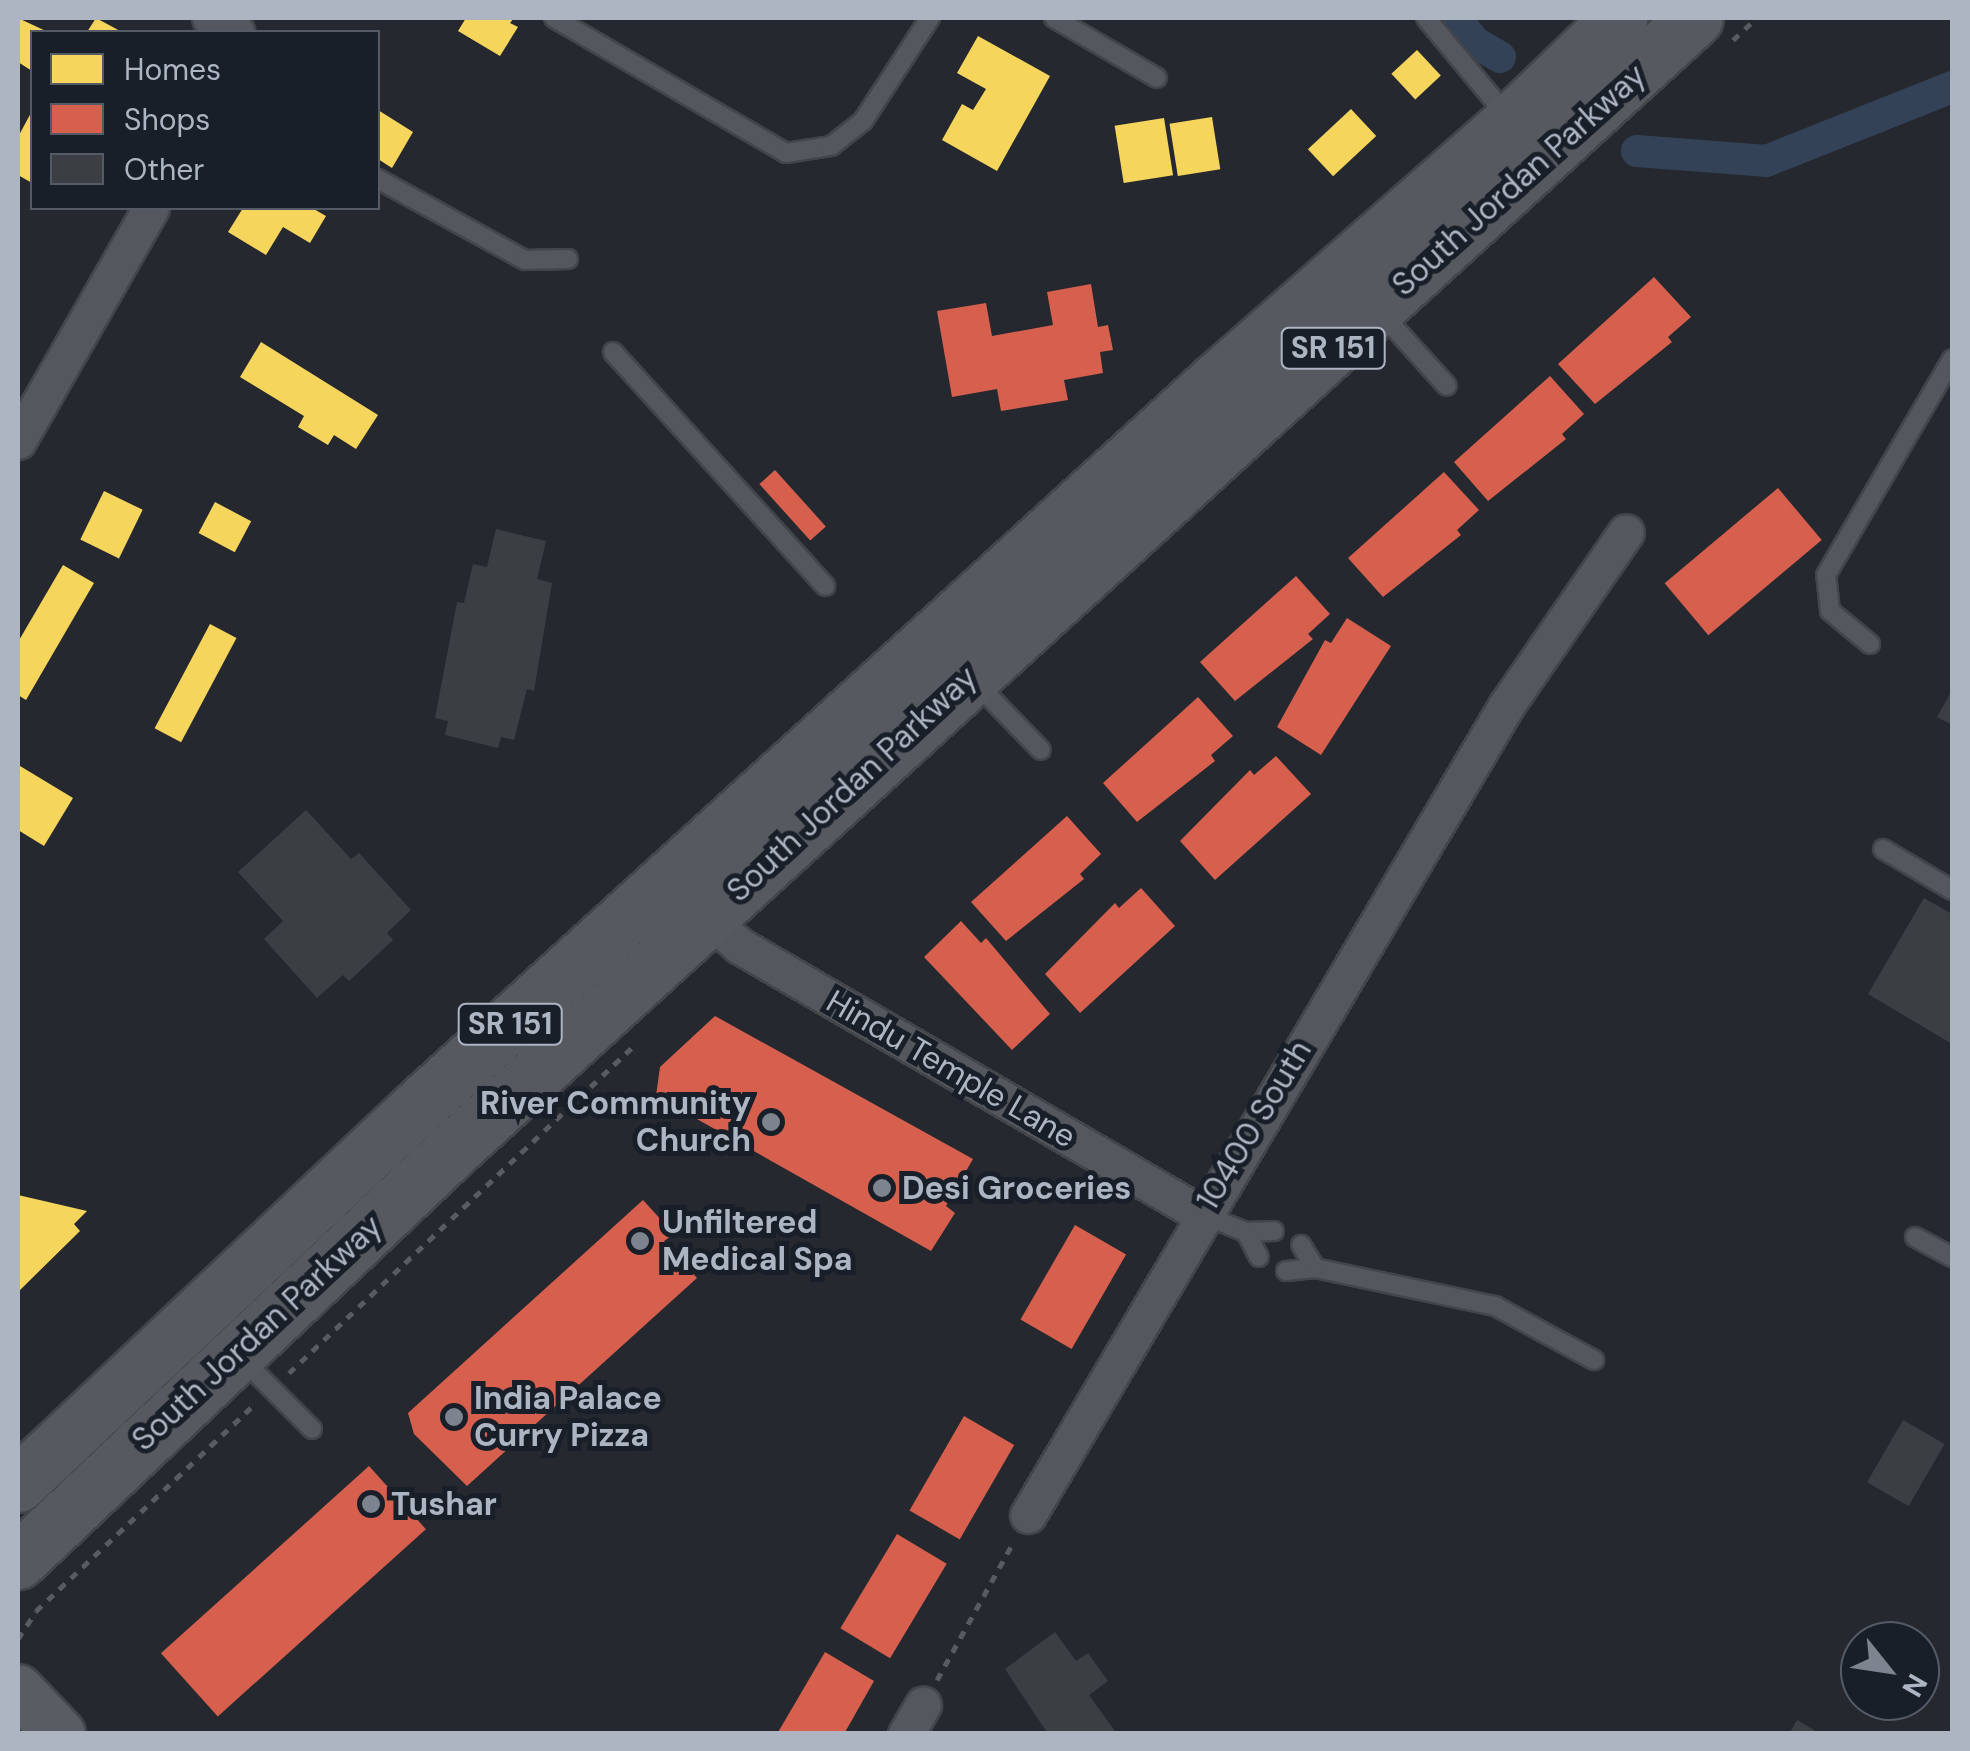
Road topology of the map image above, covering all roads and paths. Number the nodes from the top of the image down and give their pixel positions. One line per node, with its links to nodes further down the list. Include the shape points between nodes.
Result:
1 (210, 18): 8 (street)
2 (554, 18): 3 (lane, via 786,153 832,146 863,121)
3 (930, 18)
4 (1054, 18): 10 (lane)
5 (1426, 18): 11 (lane)
6 (1619, 18): 11 (main road, South Jordan Parkway / SR 151)
7 (1757, 18): 9 (path)
8 (232, 30)
9 (1712, 31): 15 (main road, South Jordan Parkway / SR 151)
10 (1157, 78)
11 (1512, 122): 23 (main road, South Jordan Parkway / SR 151)
12 (380, 180): 14 (lane, via 525,260)
13 (150, 210): 19 (street)
14 (568, 259)
15 (1377, 308): 18 (lane); 23 (main road, South Jordan Parkway / SR 151)
16 (613, 352): 21 (lane)
17 (1952, 360): 22 (lane, via 1826,575 1830,611)
18 (1447, 386)
19 (18, 441)
20 (1626, 532): 31 (street, 10400 South, via 1514,691)
21 (825, 586)
22 (1870, 644)
23 (953, 656): 24 (lane); 27 (main road, South Jordan Parkway / SR 151); 29 (main road, South Jordan Parkway / SR 151)
24 (1041, 750)
25 (1883, 849): 26 (lane)
26 (1952, 890)
27 (707, 918): 30 (main road, South Jordan Parkway / SR 151); 31 (street, Hindu Temple Lane, via 740,946)
28 (640, 1040): 41 (path)
29 (419, 1106): 30 (main road); 43 (main road, South Jordan Parkway / SR 151)
30 (456, 1147): 41 (main road, South Jordan Parkway / SR 151)
31 (1200, 1214): 33 (lane); 44 (street, 10400 South)
32 (1274, 1230): 33 (lane)
33 (1246, 1232): 36 (lane)
34 (1915, 1237): 37 (lane)
35 (1301, 1245): 38 (lane)
36 (1260, 1256)
37 (1952, 1257)
38 (1314, 1268): 39 (lane); 40 (lane, via 1495,1306)
39 (1286, 1271)
40 (1594, 1360)
41 (253, 1370): 42 (lane); 45 (main road, South Jordan Parkway / SR 151); 46 (path)
42 (312, 1429)
43 (18, 1484)
44 (1028, 1516): 48 (path)
45 (18, 1560)
46 (18, 1640)
47 (18, 1690): 49 (street)
48 (914, 1719)
49 (60, 1734)

